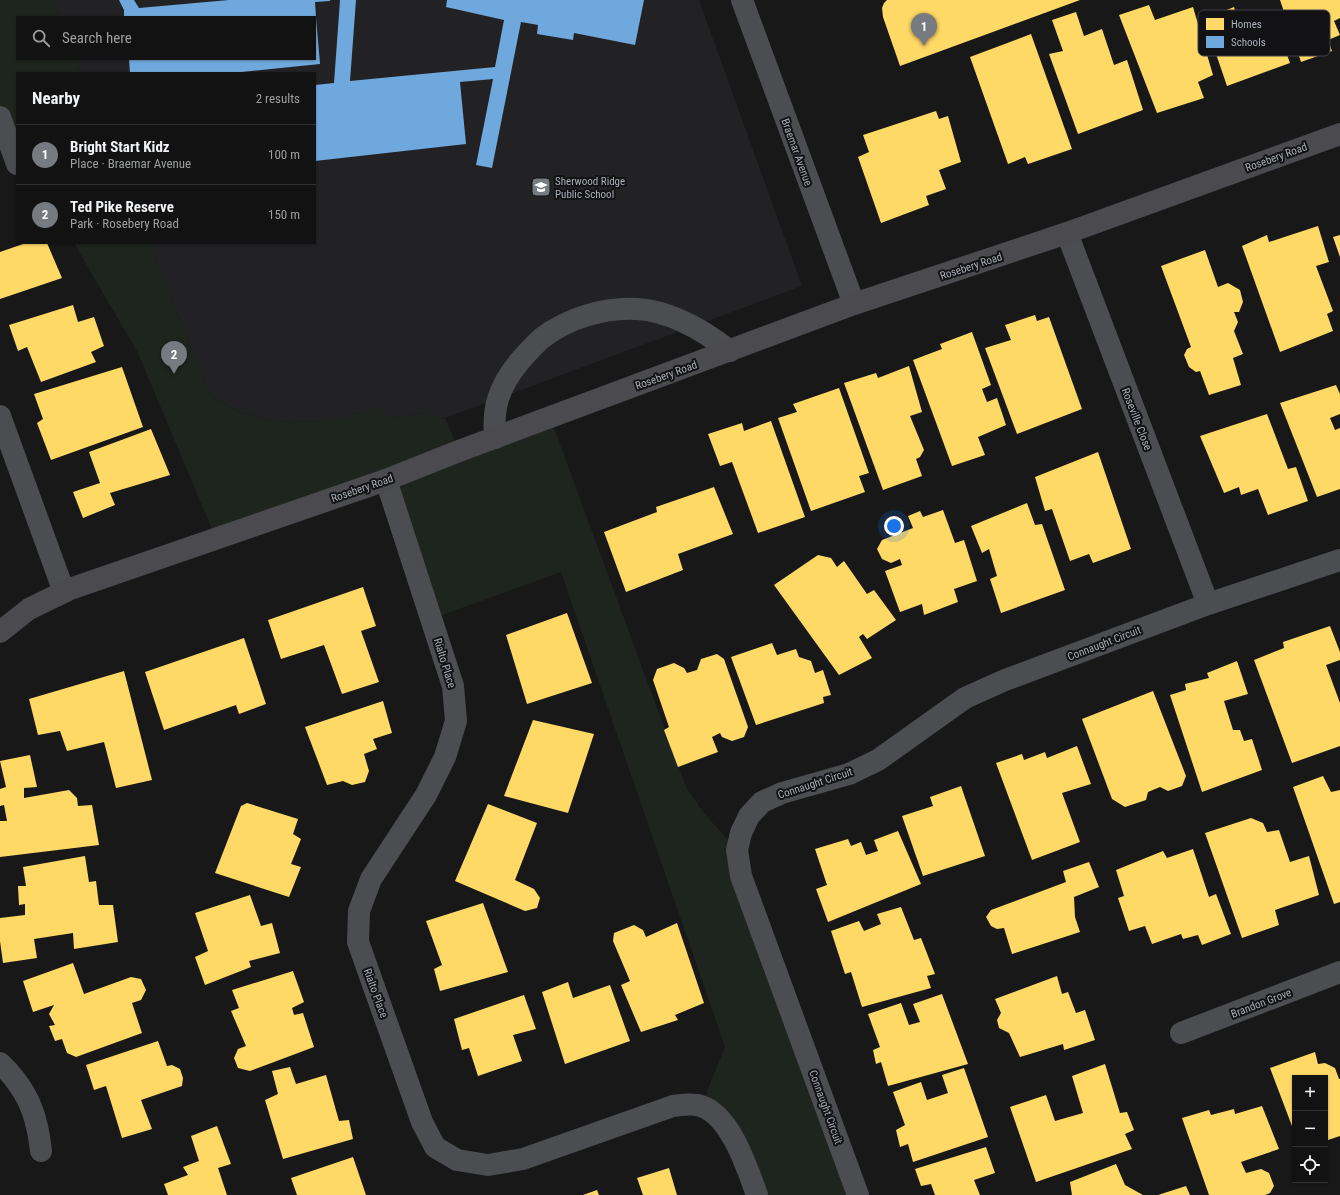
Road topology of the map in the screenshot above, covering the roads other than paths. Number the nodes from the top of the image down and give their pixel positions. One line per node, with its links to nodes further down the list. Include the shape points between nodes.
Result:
1 (742, 0): 6 (street, Braemar Avenue)
2 (0, 117): 4 (street)
3 (1340, 134): 5 (street, Rosebery Road)
4 (16, 161)
5 (1067, 234): 6 (street, Rosebery Road); 13 (street, Roseville Close)
6 (854, 304): 7 (street, Rosebery Road)
7 (730, 351): 9 (street, Rosebery Road); 9 (street, via 710,335 659,313 637,309 616,310 576,320 542,338 513,370 498,398)
8 (0, 416): 12 (street)
9 (495, 438): 10 (street, Rosebery Road)
10 (386, 480): 12 (street, Rosebery Road); 19 (street, Rialto Place, via 453,686 456,721 445,758 426,795 371,880 359,911 358,942 422,1122 436,1147 457,1160 488,1165 523,1159 673,1106 701,1106 714,1114 736,1142)
11 (1340, 560): 13 (street, Connaught Circuit)
12 (64, 592): 14 (street, Rosebery Road, via 28,609)
13 (1208, 604): 20 (street, Connaught Circuit, via 1006,680 966,698 878,760 849,774 775,796 762,802 749,816 737,850 741,876)
14 (0, 632)
15 (1340, 972): 16 (street, Brandon Grove)
16 (1181, 1033)
17 (0, 1063): 18 (street, via 10,1072 28,1099 38,1127)
18 (41, 1151)
19 (757, 1195)
20 (858, 1195)

